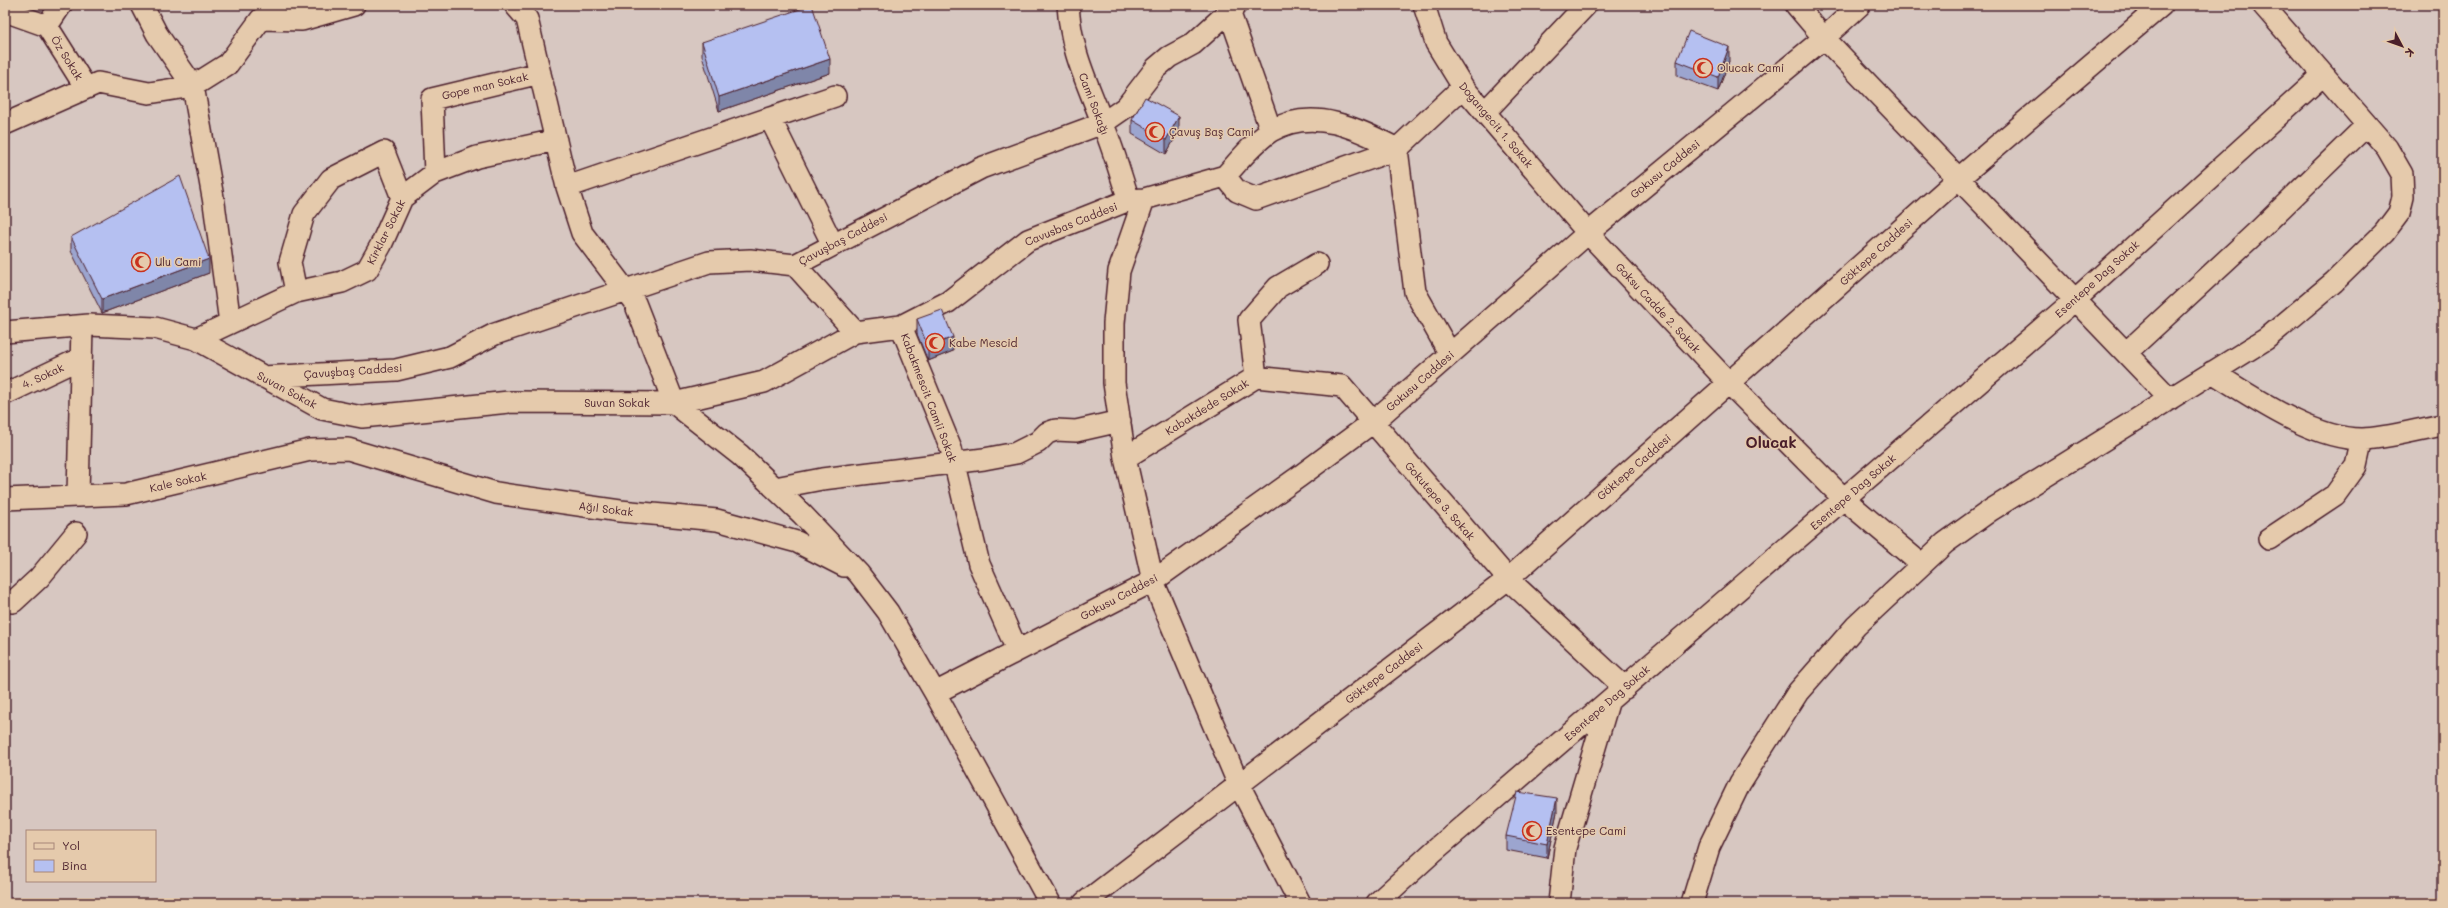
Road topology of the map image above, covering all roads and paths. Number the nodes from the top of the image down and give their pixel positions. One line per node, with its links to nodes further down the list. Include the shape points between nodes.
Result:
1 (61, 5): 15 (street)
2 (142, 5): 19 (street, via 156,34)
3 (354, 5): 14 (street, via 302,20)
4 (515, 5): 17 (street, via 527,19)
5 (1068, 5): 25 (street, Cami Sokağı, via 1070,32 1077,60)
6 (1424, 5): 20 (street, Dogangecit 1. Sokak, via 1436,43)
7 (1586, 5): 23 (street)
8 (1796, 5): 16 (street)
9 (1860, 5): 16 (street, Gokusu Caddesi)
10 (2162, 5): 33 (street, Göktepe Caddesi)
11 (2263, 5): 18 (street)
12 (1232, 8): 25 (street, Çavuşbaş Caddesi, via 1193,44 1169,57 1156,68 1126,107); 28 (street)
13 (5, 11): 15 (street, Öz Sokak)
14 (260, 12): 19 (street, via 228,64)
15 (47, 26): 21 (street, Öz Sokak)
16 (1824, 38): 33 (street); 37 (street, Gokusu Caddesi)
17 (540, 73): 29 (street); 31 (street, Gope man Sokak, via 432,99)
18 (2323, 75): 27 (street); 43 (street, Esentepe Dag Sokak)
19 (193, 86): 21 (street, via 149,93 98,83); 44 (street, via 214,203)
20 (1463, 87): 23 (street, Dogangecit 1. Sokak); 30 (street)
21 (86, 88): 26 (street)
22 (835, 96): 24 (street)
23 (1485, 112): 37 (street, Dogangecit 1. Sokak)
24 (770, 118): 34 (street); 38 (street)
25 (1103, 123): 36 (street, Cami Sokağı); 38 (street, Çavuşbaş Caddesi, via 981,168)
26 (5, 124)
27 (2367, 125): 50 (street, via 2260,230); 53 (street, via 2387,148 2402,174 2403,197 2399,213 2384,233 2306,306 2266,339)
28 (1271, 131): 30 (street, via 1316,118 1365,132); 32 (street)
29 (556, 140): 31 (street, Kirklar Sokak, via 477,157); 34 (street)
30 (1397, 149): 32 (street, via 1256,199 1237,190); 51 (street, via 1416,292)
31 (435, 173): 35 (street, Kirklar Sokak)
32 (1225, 176): 36 (street, Cavusbas Caddesi)
33 (1959, 178): 43 (street); 56 (street, Göktepe Caddesi)
34 (567, 187): 41 (street, via 582,233)
35 (402, 198): 42 (street, Kirklar Sokak, via 367,270 342,282); 42 (street, via 384,152 331,179 304,214 290,262)
36 (1137, 200): 46 (street, Cavusbas Caddesi, via 1028,240 948,302); 61 (street, via 1119,271 1114,322 1114,383)
37 (1588, 233): 51 (street, Gokusu Caddesi); 56 (street, Goksu Cadde 2. Sokak)
38 (833, 244): 40 (street, Çavuşbaş Caddesi)
39 (1317, 264): 54 (street, via 1278,287 1249,320)
40 (795, 265): 41 (street, Çavuşbaş Caddesi, via 750,260 709,262); 48 (street)
41 (625, 290): 55 (street, Çavuşbaş Caddesi, via 495,334 450,357 396,370); 59 (street, via 635,303)
42 (296, 292): 44 (street, Kirklar Sokak)
43 (2076, 299): 50 (street); 71 (street, Esentepe Dag Sokak)
44 (230, 323): 49 (street, Kirklar Sokak)
45 (82, 326): 47 (street, Suvan Sokak); 49 (street, Suvan Sokak, via 155,328); 52 (street)
46 (901, 326): 48 (street, Cavusbas Caddesi); 67 (street, Kabakmescit Camii Sokak)
47 (5, 332)
48 (855, 332): 59 (street, Cavusbas Caddesi, via 764,382)
49 (196, 339): 55 (street, Suvan Sokak)
50 (2127, 352): 58 (street)
51 (1450, 354): 62 (street, Gokusu Caddesi)
52 (81, 358): 57 (street, 4. Sokak); 69 (street)
53 (2212, 372): 58 (street); 64 (street, via 2288,418 2338,436)
54 (1256, 376): 62 (street, Kabakdede Sokak, via 1342,386); 66 (street, Kabakdede Sokak)
55 (261, 377): 60 (street, Suvan Sokak, via 322,409)
56 (1729, 383): 71 (street, Goksu Cadde 2. Sokak); 76 (street, Göktepe Caddesi)
57 (5, 394)
58 (2170, 399): 74 (street, via 1991,510)
59 (674, 403): 60 (street, Suvan Sokak, via 509,402 369,416); 68 (street, via 740,455)
60 (349, 414): 65 (street)
61 (1120, 421): 66 (street); 67 (street, via 1076,431 1056,430 1016,453)
62 (1373, 422): 76 (street, Gokutepe 3. Sokak); 77 (street, Gokusu Caddesi)
63 (2443, 425): 64 (street)
64 (2362, 439): 73 (street, via 2356,466 2335,495)
65 (348, 449): 69 (street, Kale Sokak, via 310,450 126,494); 75 (street, Ağıl Sokak, via 496,493 620,511 717,520 797,542)
66 (1125, 458): 77 (street)
67 (956, 463): 68 (street, via 822,479); 79 (street, Kabakmescit Camii Sokak, via 979,564)
68 (775, 488): 75 (street)
69 (78, 495): 70 (street, Kale Sokak)
70 (5, 499)
71 (1844, 499): 74 (street, Goksu Cadde 2. Sokak); 80 (street, Esentepe Dag Sokak)
72 (76, 533): 78 (street, via 39,578 13,602)
73 (2270, 539)
74 (1921, 564): 89 (street, via 1856,626 1798,692 1740,783 1709,846)
75 (859, 574): 81 (street, via 888,612)
76 (1508, 579): 80 (street, Gokutepe 3. Sokak); 83 (street, Göktepe Caddesi)
77 (1153, 581): 79 (street, Gokusu Caddesi); 83 (street)
78 (5, 601)
79 (1017, 650): 81 (street, Gokusu Caddesi)
80 (1625, 688): 82 (street, Esentepe Dag Sokak)
81 (935, 693): 84 (street)
82 (1608, 703): 87 (street, Esentepe Dag Sokak, via 1434,851); 88 (street, via 1565,848)
83 (1238, 783): 85 (street, Göktepe Caddesi); 86 (street)
84 (1050, 903)
85 (1084, 903)
86 (1300, 903)
87 (1377, 903)
88 (1559, 903)
89 (1692, 903)

